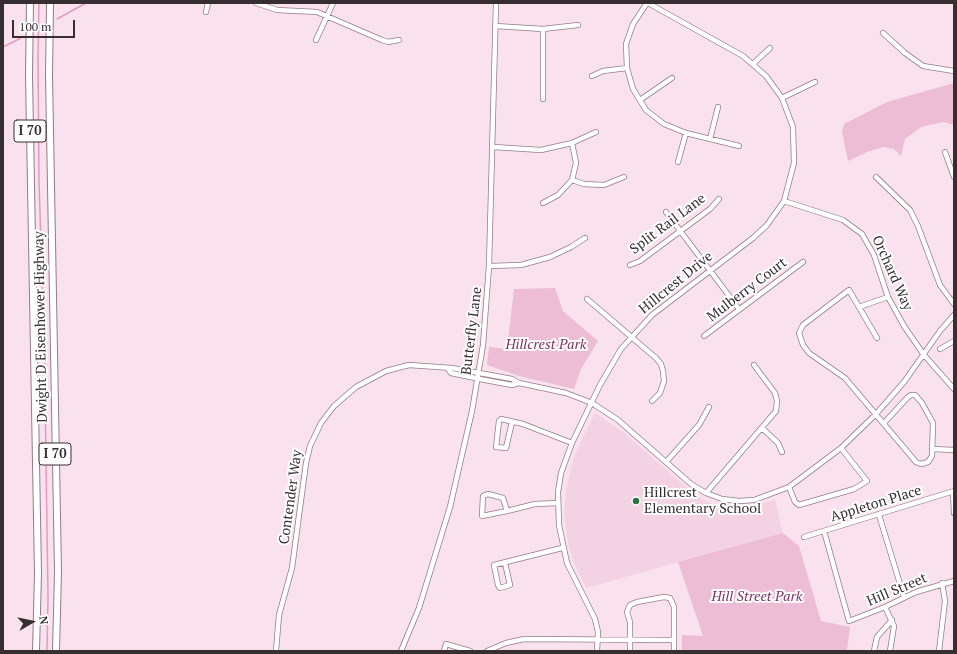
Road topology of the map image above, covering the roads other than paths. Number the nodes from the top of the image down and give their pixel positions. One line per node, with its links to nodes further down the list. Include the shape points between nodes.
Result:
1 (30, 3): 99 (highway, Dwight D Eisenhower Highway / I 70, via 38,580)
2 (50, 3): 100 (highway, Dwight D Eisenhower Highway / I 70, via 49,84 58,572)
3 (208, 3): 8 (street)
4 (256, 3): 9 (street, via 277,10 317,12)
5 (334, 3): 9 (street)
6 (496, 3): 11 (street, Butterfly Lane)
7 (647, 3): 17 (street, Hillcrest Drive); 18 (street, via 633,24 626,44)
8 (206, 12)
9 (328, 16): 14 (street); 15 (street, via 382,40)
10 (578, 25): 12 (street)
11 (495, 26): 12 (street); 32 (street, Butterfly Lane)
12 (543, 29): 24 (street)
13 (883, 33): 19 (street, via 923,66)
14 (316, 40)
15 (399, 40)
16 (770, 48): 17 (street)
17 (753, 64): 23 (street, Hillcrest Drive, via 766,76)
18 (627, 68): 20 (street, via 603,70); 25 (street, via 633,89)
19 (954, 71)
20 (592, 76)
21 (672, 78): 25 (street)
22 (815, 82): 23 (street)
23 (782, 98): 40 (street, Hillcrest Drive, via 792,126 794,144 794,163)
24 (544, 99)
25 (640, 100): 28 (street, via 646,110 664,124)
26 (718, 107): 29 (street)
27 (596, 132): 30 (street)
28 (686, 133): 29 (street); 34 (street)
29 (710, 139): 31 (street)
30 (572, 143): 32 (street, via 541,150); 38 (street, via 576,163)
31 (739, 146)
32 (493, 147): 47 (street, Butterfly Lane)
33 (945, 152): 37 (street)
34 (678, 162)
35 (624, 177): 38 (street, via 604,185 584,184)
36 (876, 177): 51 (street, via 910,210 940,284)
37 (954, 177)
38 (572, 180): 41 (street, via 558,195)
39 (719, 199): 43 (street, Split Rail Lane, via 710,209)
40 (784, 201): 48 (street, Hillcrest Drive, via 767,225); 49 (street, Orchard Way, via 828,214 854,227 868,242)
41 (543, 203)
42 (666, 212): 43 (street)
43 (679, 230): 46 (street, Split Rail Lane, via 640,261); 48 (street)
44 (585, 238): 47 (street, via 550,257 520,265)
45 (803, 262): 53 (street, Mulberry Court)
46 (630, 265)
47 (489, 266): 63 (street, Butterfly Lane, via 485,331)
48 (710, 270): 53 (street); 55 (street, Hillcrest Drive, via 652,315)
49 (888, 297): 52 (street); 60 (street, Orchard Way)
50 (586, 299): 55 (street)
51 (954, 304)
52 (859, 307): 57 (street); 70 (street, via 849,290 803,325 799,333 809,353 845,378)
53 (739, 309): 56 (street, Mulberry Court)
54 (954, 315): 60 (street)
55 (631, 336): 67 (street, via 656,358 664,371 662,388); 68 (street, Hillcrest Drive, via 608,371)
56 (704, 336)
57 (877, 338)
58 (954, 341): 59 (street)
59 (940, 349)
60 (924, 355): 66 (street, Orchard Way); 70 (street)
61 (754, 366): 73 (street, via 775,392 777,401 776,411)
62 (448, 369): 63 (street, Contender Way); 64 (street, Contender Way, via 451,373); 101 (street, Contender Way, via 409,365 386,371 346,395 321,423 310,446 306,463 292,568 278,618)
63 (479, 372): 64 (street, Butterfly Lane); 65 (street, Contender Way, via 512,379)
64 (478, 378): 65 (street, Contender Way, via 512,385); 102 (street, Butterfly Lane, via 450,507 419,608)
65 (519, 383): 68 (street, via 566,393)
66 (954, 389)
67 (652, 401)
68 (592, 403): 74 (street, Hillcrest Drive); 79 (street, via 618,420)
69 (709, 407): 79 (street, via 699,425)
70 (876, 414): 72 (street); 75 (street)
71 (512, 422): 71 (street, via 501,419 499,421 496,447 507,447); 74 (street)
72 (884, 423): 76 (street, via 916,462 928,462); 76 (street, via 908,397 915,396 922,403 932,423)
73 (762, 428): 78 (street, via 778,443); 82 (street)
74 (572, 443): 83 (street, Hillcrest Drive, via 561,473)
75 (841, 448): 80 (street); 80 (street, via 867,481 854,489 798,505)
76 (933, 449): 77 (street)
77 (954, 450)
78 (782, 452)
79 (666, 462): 82 (street, via 691,484)
80 (789, 487): 82 (street, via 766,496 739,501 722,499)
81 (954, 492): 85 (street); 86 (street, Appleton Place)
82 (706, 493)
83 (558, 503): 84 (street, via 535,504); 89 (street, Hillcrest Drive)
84 (507, 511): 84 (street, via 503,498 488,494 484,496 482,516)
85 (954, 513)
86 (879, 515): 87 (street, Appleton Place); 93 (street)
87 (824, 531): 88 (street, Appleton Place); 94 (street, Hill Street, via 849,621)
88 (804, 537)
89 (562, 548): 90 (street); 96 (street, Hillcrest Drive, via 595,619)
90 (505, 563): 90 (street, via 510,585 500,588 494,565)
91 (954, 580): 92 (street, Hill Street)
92 (942, 583): 93 (street, Hill Street); 111 (street, via 945,601)
93 (904, 597): 94 (street, Hill Street)
94 (885, 607): 95 (street)
95 (892, 620): 109 (street, via 876,637); 110 (street, via 894,626)
96 (598, 639): 97 (street); 105 (street, via 524,639); 106 (street, Hillcrest Drive)
97 (630, 640): 98 (street); 98 (street, via 630,605 664,597 670,598 674,607); 107 (street)
98 (674, 640): 108 (street)
99 (36, 651)
100 (56, 651)
101 (276, 651)
102 (401, 651)
103 (444, 651): 104 (street, via 446,644)
104 (468, 651)
105 (489, 651)
106 (597, 651)
107 (630, 651)
108 (674, 651)
109 (874, 651)
110 (890, 651)
111 (939, 651)

